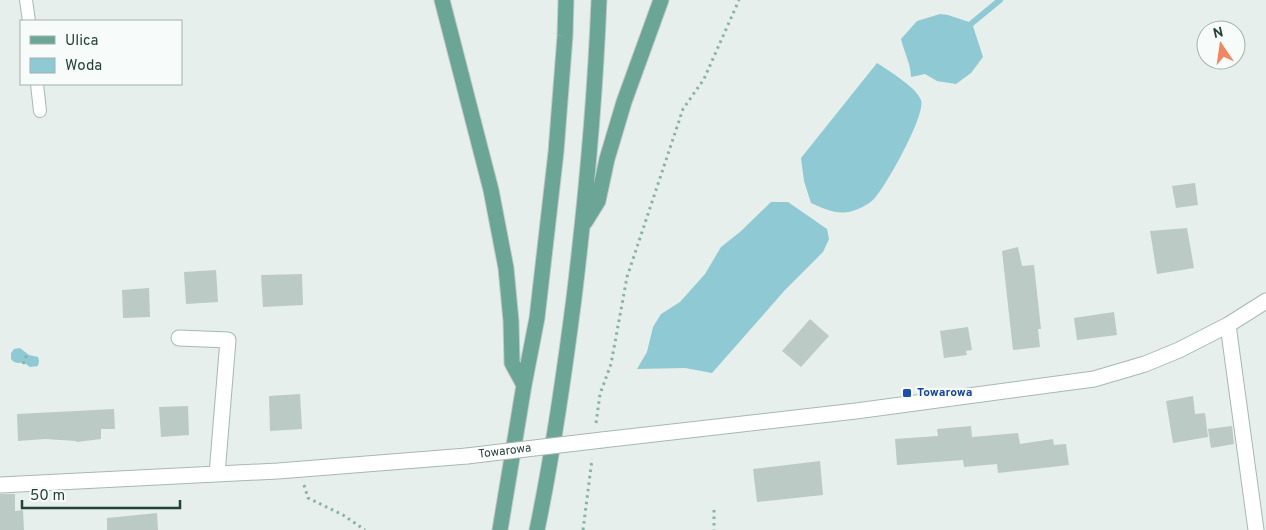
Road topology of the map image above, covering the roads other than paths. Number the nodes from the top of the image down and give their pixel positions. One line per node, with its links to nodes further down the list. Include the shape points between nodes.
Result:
1 (26, 0): 6 (lane)
2 (442, 0): 13 (main road, via 491,190 506,268 512,364)
3 (566, 0): 13 (main road, via 556,152 537,318)
4 (599, 0): 9 (main road)
5 (662, 0): 9 (main road, via 624,102 598,201)
6 (29, 20)
7 (37, 85): 8 (lane)
8 (40, 111)
9 (582, 225): 17 (main road, via 550,469)
10 (1266, 301): 11 (street, Towarowa)
11 (1228, 326): 14 (street, Towarowa, bridge, via 1145,364 1094,379 856,411 467,456); 18 (street)
12 (179, 338): 14 (street, via 228,340)
13 (524, 385): 16 (main road)
14 (217, 474): 15 (street, Towarowa)
15 (0, 485)
16 (500, 530)
17 (537, 530)
18 (1256, 530)

